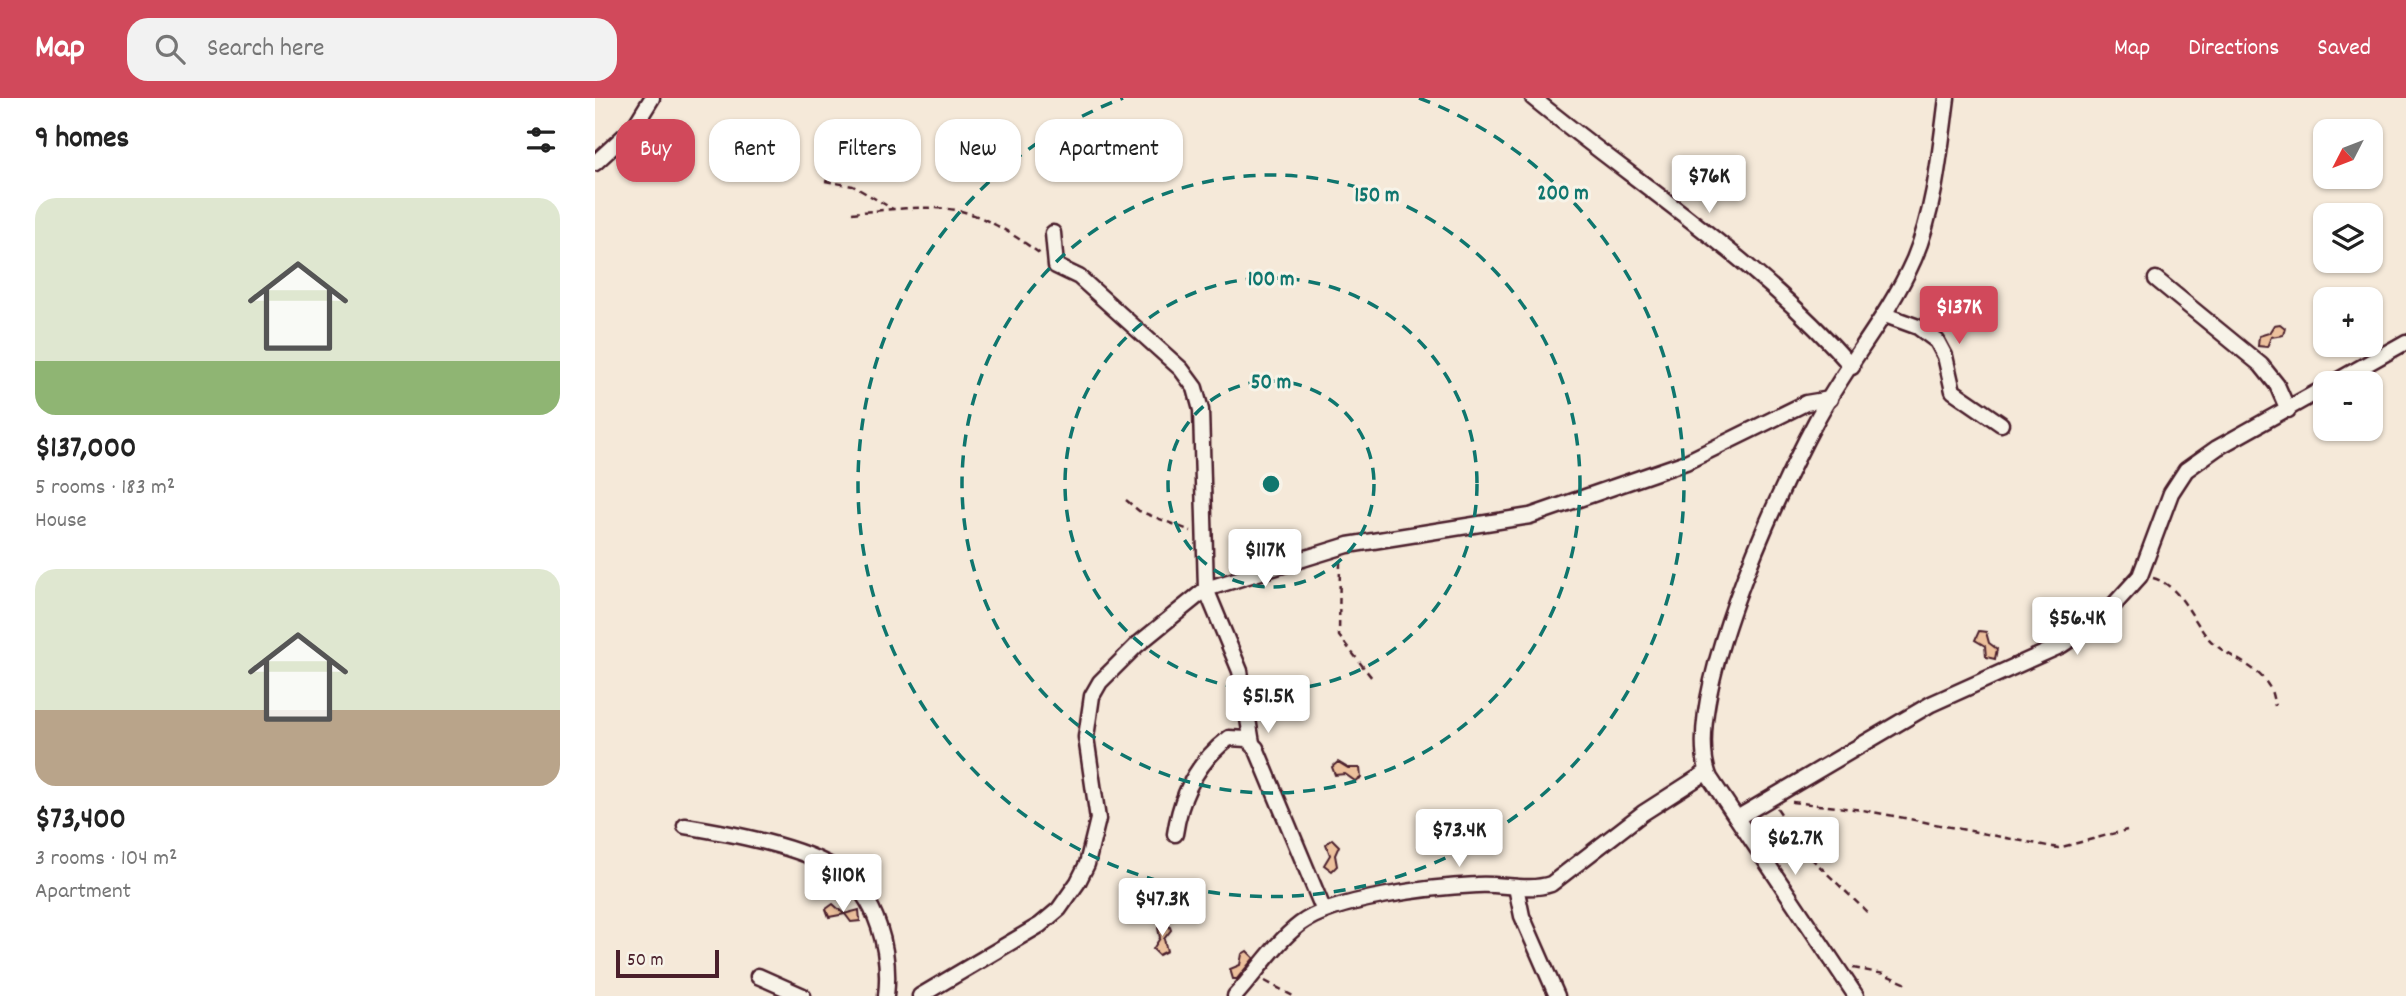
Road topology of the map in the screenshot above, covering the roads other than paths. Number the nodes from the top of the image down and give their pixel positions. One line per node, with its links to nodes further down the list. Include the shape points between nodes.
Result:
1 (652, 98): 4 (street, via 634,127)
2 (1533, 98): 9 (street, via 1746,264)
3 (1947, 98): 7 (street, via 1926,220 1915,256)
4 (595, 163)
5 (1053, 233): 15 (street, via 1056,265 1079,277 1181,369 1195,388 1201,410)
6 (2156, 279): 13 (street, via 2261,365)
7 (1885, 315): 9 (street); 14 (street, via 1930,333 1941,348 1953,391)
8 (2405, 346): 10 (street)
9 (1852, 367): 12 (street)
10 (2356, 371)
11 (2313, 395): 13 (street)
12 (1830, 399): 15 (street, via 1806,403 1686,462 1530,516 1341,547); 17 (street, via 1788,480 1724,631 1707,709)
13 (2288, 410): 18 (street, via 2186,470 2171,493 2140,576 2100,621 1931,704)
14 (2001, 424)
15 (1206, 589): 16 (street, via 1240,671); 26 (street, via 1137,645 1092,696 1086,737 1098,819 1078,883 1040,925)
16 (1252, 743): 20 (street, via 1241,736 1230,738 1198,768 1184,795); 22 (street)
17 (1707, 772): 18 (street); 21 (street, via 1623,827 1562,877 1542,887)
18 (1737, 818): 29 (street)
19 (685, 826): 25 (street, via 730,833 841,872 862,895 878,924 888,965)
20 (1175, 834)
21 (1516, 887): 22 (street, via 1449,887 1367,899); 28 (street, via 1522,916)
22 (1324, 911): 27 (street, via 1300,924)
23 (758, 975): 24 (street)
24 (803, 996)
25 (886, 996)
26 (920, 996)
27 (1235, 996)
28 (1557, 996)
29 (1856, 996)

